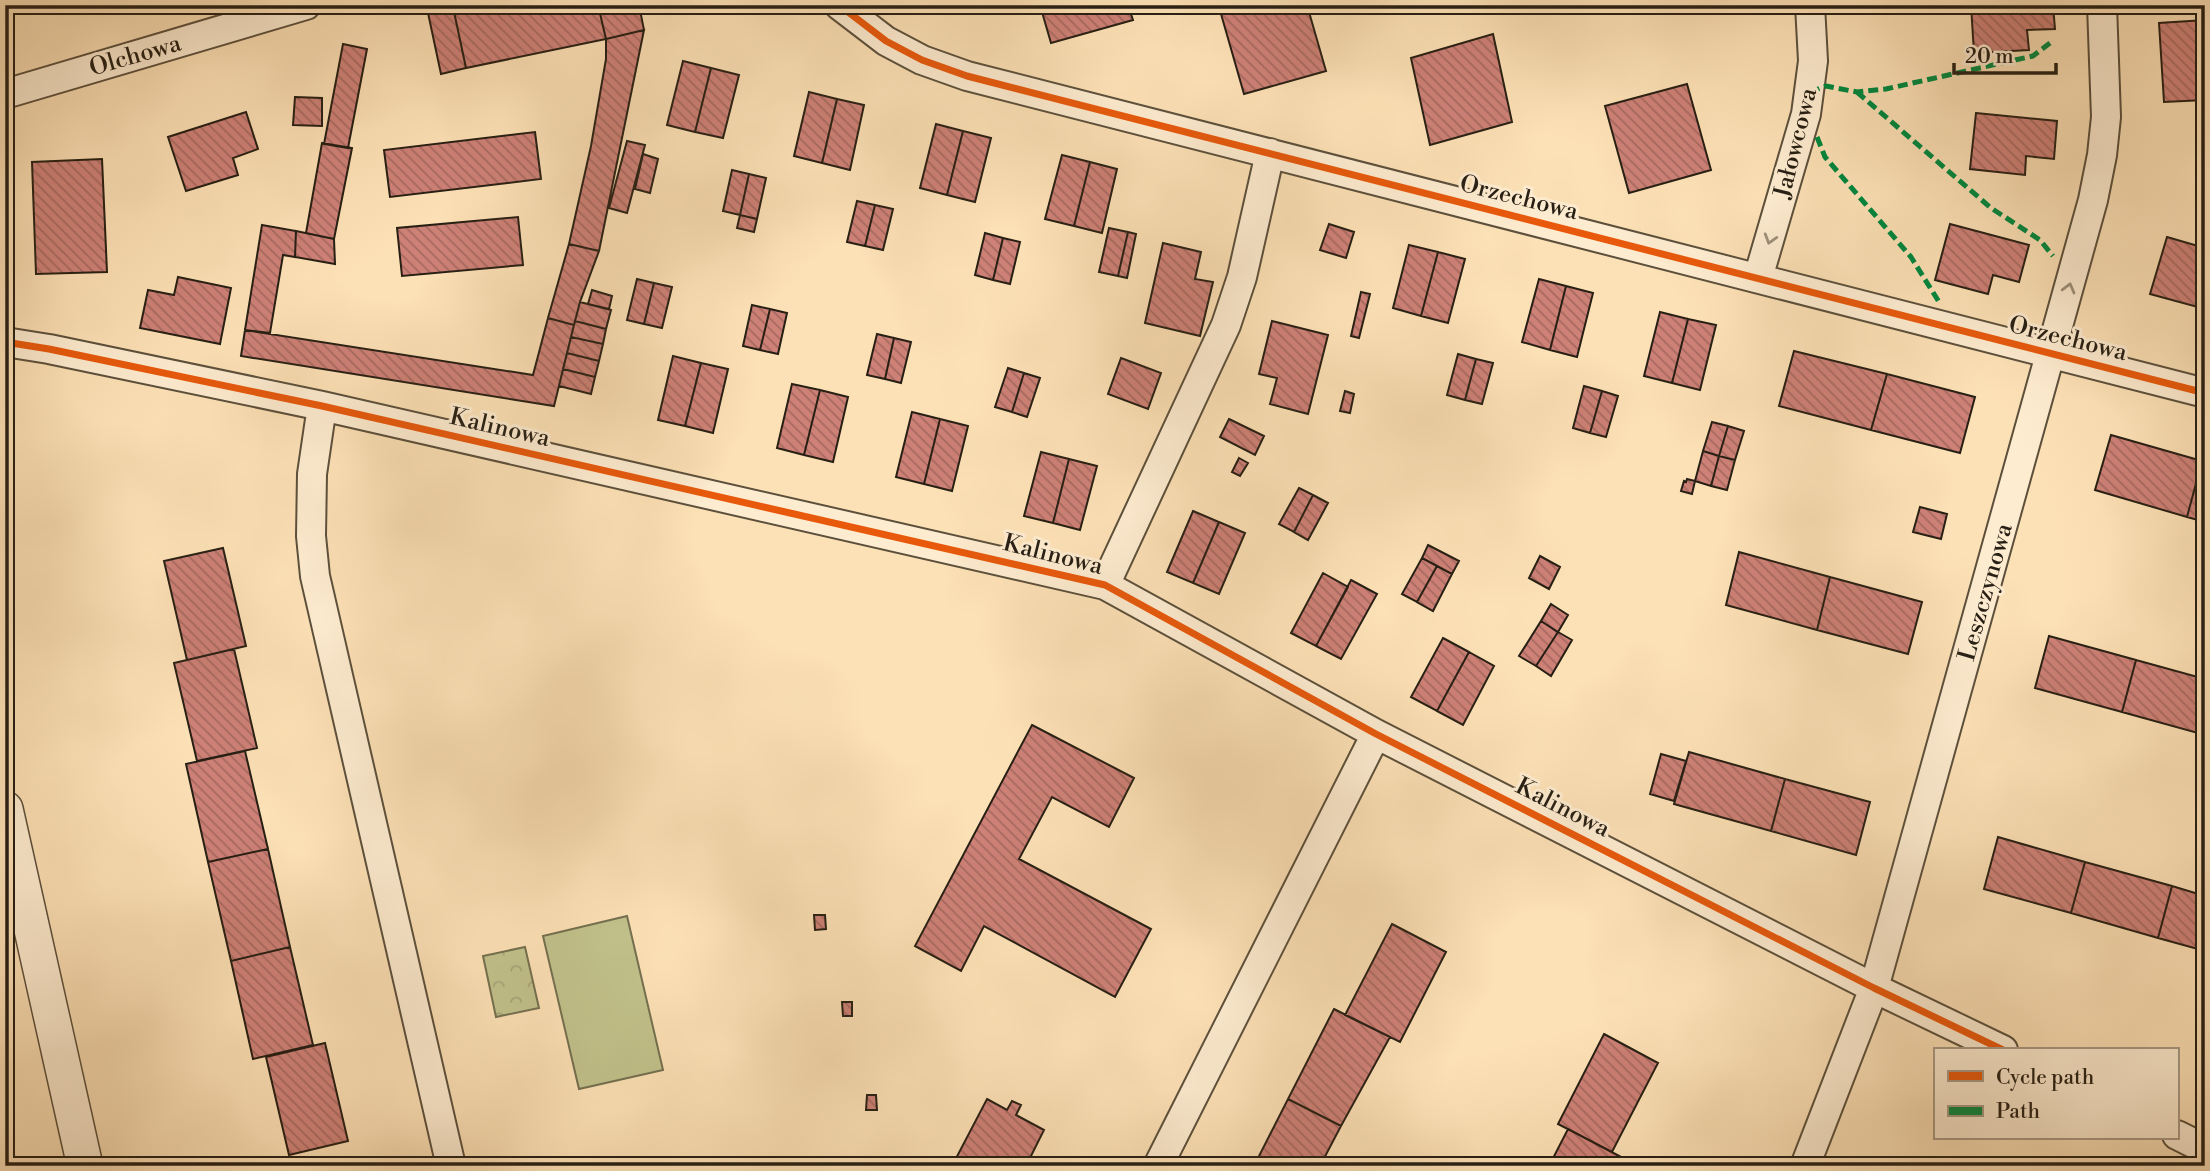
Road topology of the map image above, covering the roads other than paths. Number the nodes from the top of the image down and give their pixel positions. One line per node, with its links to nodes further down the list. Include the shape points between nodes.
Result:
1 (306, 5): 5 (street, Olchowa)
2 (839, 5): 6 (street, Orzechowa, via 886,41 967,76)
3 (1810, 5): 7 (street, Jałowcowa, one-way to 7, via 1813,61 1807,114)
4 (2102, 5): 9 (street, Leszczynowa, one-way to 4, via 2102,156 2106,117)
5 (5, 93)
6 (1270, 153): 7 (street, Orzechowa); 12 (street, via 1242,277 1226,325)
7 (1758, 278): 9 (street, Orzechowa)
8 (5, 342): 11 (street, Kalinowa)
9 (2051, 353): 10 (street, Orzechowa); 15 (street, Leszczynowa)
10 (2205, 393)
11 (322, 406): 12 (street, Kalinowa); 20 (street, via 312,474 315,576)
12 (1105, 585): 13 (street, Kalinowa)
13 (1376, 734): 15 (street, Kalinowa); 21 (street)
14 (5, 809): 19 (street)
15 (1874, 988): 16 (street, Kalinowa); 22 (street, Leszczynowa)
16 (1999, 1048)
17 (2178, 1136): 18 (street)
18 (2205, 1149)
19 (85, 1166)
20 (451, 1166)
21 (1158, 1166)
22 (1805, 1166)

